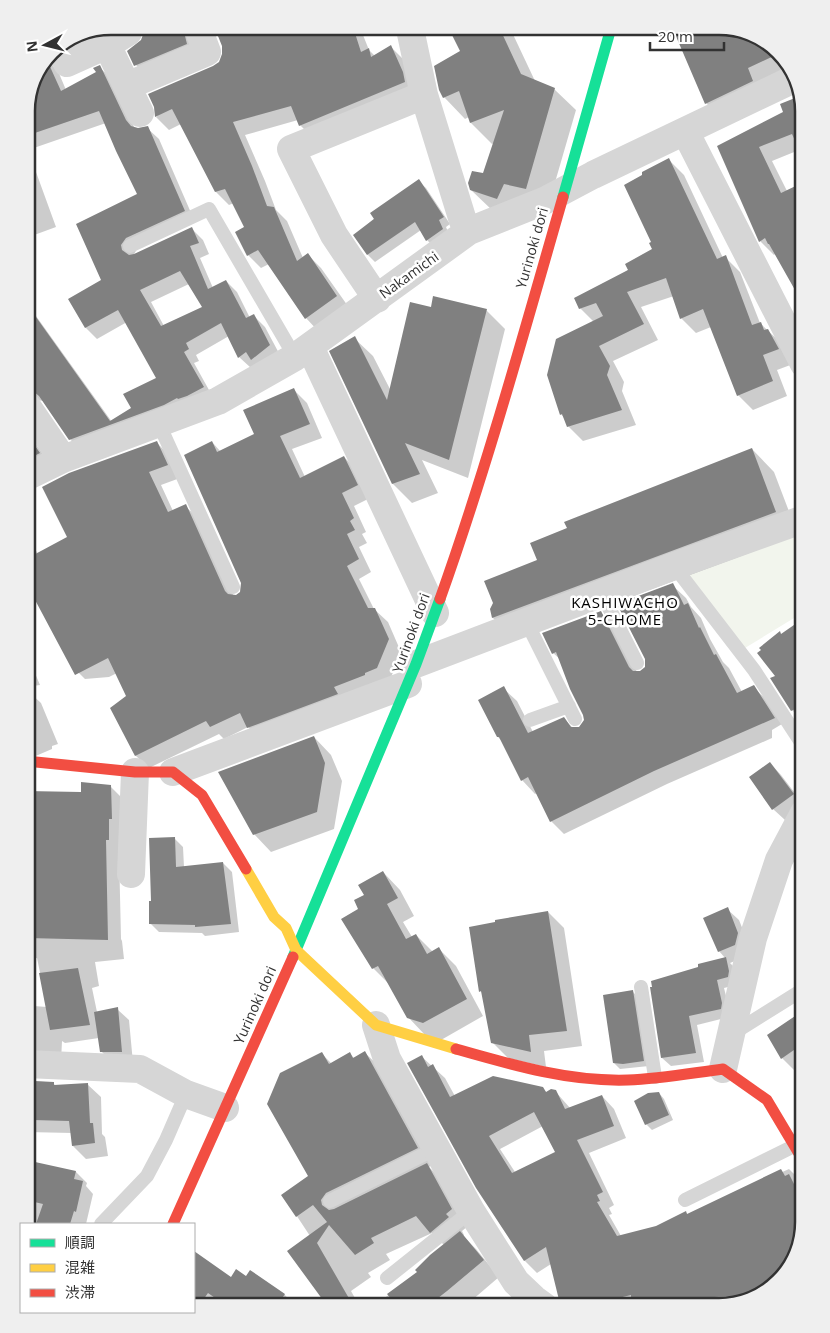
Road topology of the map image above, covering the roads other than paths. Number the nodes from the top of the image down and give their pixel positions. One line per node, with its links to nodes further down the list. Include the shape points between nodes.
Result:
1 (200, 35): 7 (street, via 207,52)
2 (411, 35): 8 (street)
3 (609, 35): 11 (street, Yurinoki dori)
4 (117, 39): 5 (street); 7 (street)
5 (70, 61)
6 (789, 81): 10 (street, Nakamichi)
7 (127, 86): 9 (street)
8 (424, 95): 12 (street, via 463,221); 14 (street, via 291,149 334,235)
9 (140, 113)
10 (685, 131): 11 (street, Nakamichi); 15 (street)
11 (564, 190): 12 (street, Nakamichi); 25 (street, Yurinoki dori, via 515,364)
12 (469, 231): 14 (street, Nakamichi)
13 (130, 246): 16 (lane, via 209,209)
14 (377, 299): 16 (street, Nakamichi)
15 (795, 346)
16 (303, 352): 18 (street, Nakamichi, via 218,401); 25 (street)
17 (35, 418): 19 (street)
18 (159, 424): 19 (street, Nakamichi); 23 (lane)
19 (64, 459): 20 (street, Nakamichi)
20 (35, 474)
21 (795, 522): 22 (street)
22 (674, 566): 24 (street); 30 (lane, via 754,670)
23 (233, 587)
24 (602, 594): 26 (street); 27 (lane)
25 (434, 613): 28 (street, Yurinoki dori)
26 (527, 623): 28 (street); 29 (lane, via 572,713)
27 (637, 663)
28 (412, 674): 33 (street); 36 (street, Yurinoki dori)
29 (530, 720)
30 (795, 733)
31 (35, 762): 32 (street)
32 (135, 772): 33 (street); 35 (street)
33 (172, 772): 36 (street, via 202,795 274,917 286,928)
34 (795, 831): 40 (street, via 779,860 754,938)
35 (131, 874)
36 (296, 950): 39 (street); 45 (street, Yurinoki dori)
37 (642, 987): 43 (lane)
38 (795, 995): 40 (lane)
39 (376, 1025): 43 (street, via 487,1058 563,1076 628,1080); 47 (street, via 387,1059)
40 (731, 1034): 42 (street)
41 (35, 1064): 44 (street, via 140,1069)
42 (723, 1069): 43 (street); 46 (street, via 767,1100)
43 (655, 1077)
44 (186, 1094): 45 (street); 51 (lane, via 147,1176)
45 (226, 1108): 52 (street, Yurinoki dori)
46 (794, 1146): 48 (lane)
47 (435, 1149): 49 (lane); 50 (street)
48 (685, 1200)
49 (330, 1201)
50 (471, 1211): 53 (lane); 54 (street, via 516,1282)
51 (102, 1223)
52 (173, 1223)
53 (388, 1278)
54 (533, 1298)

